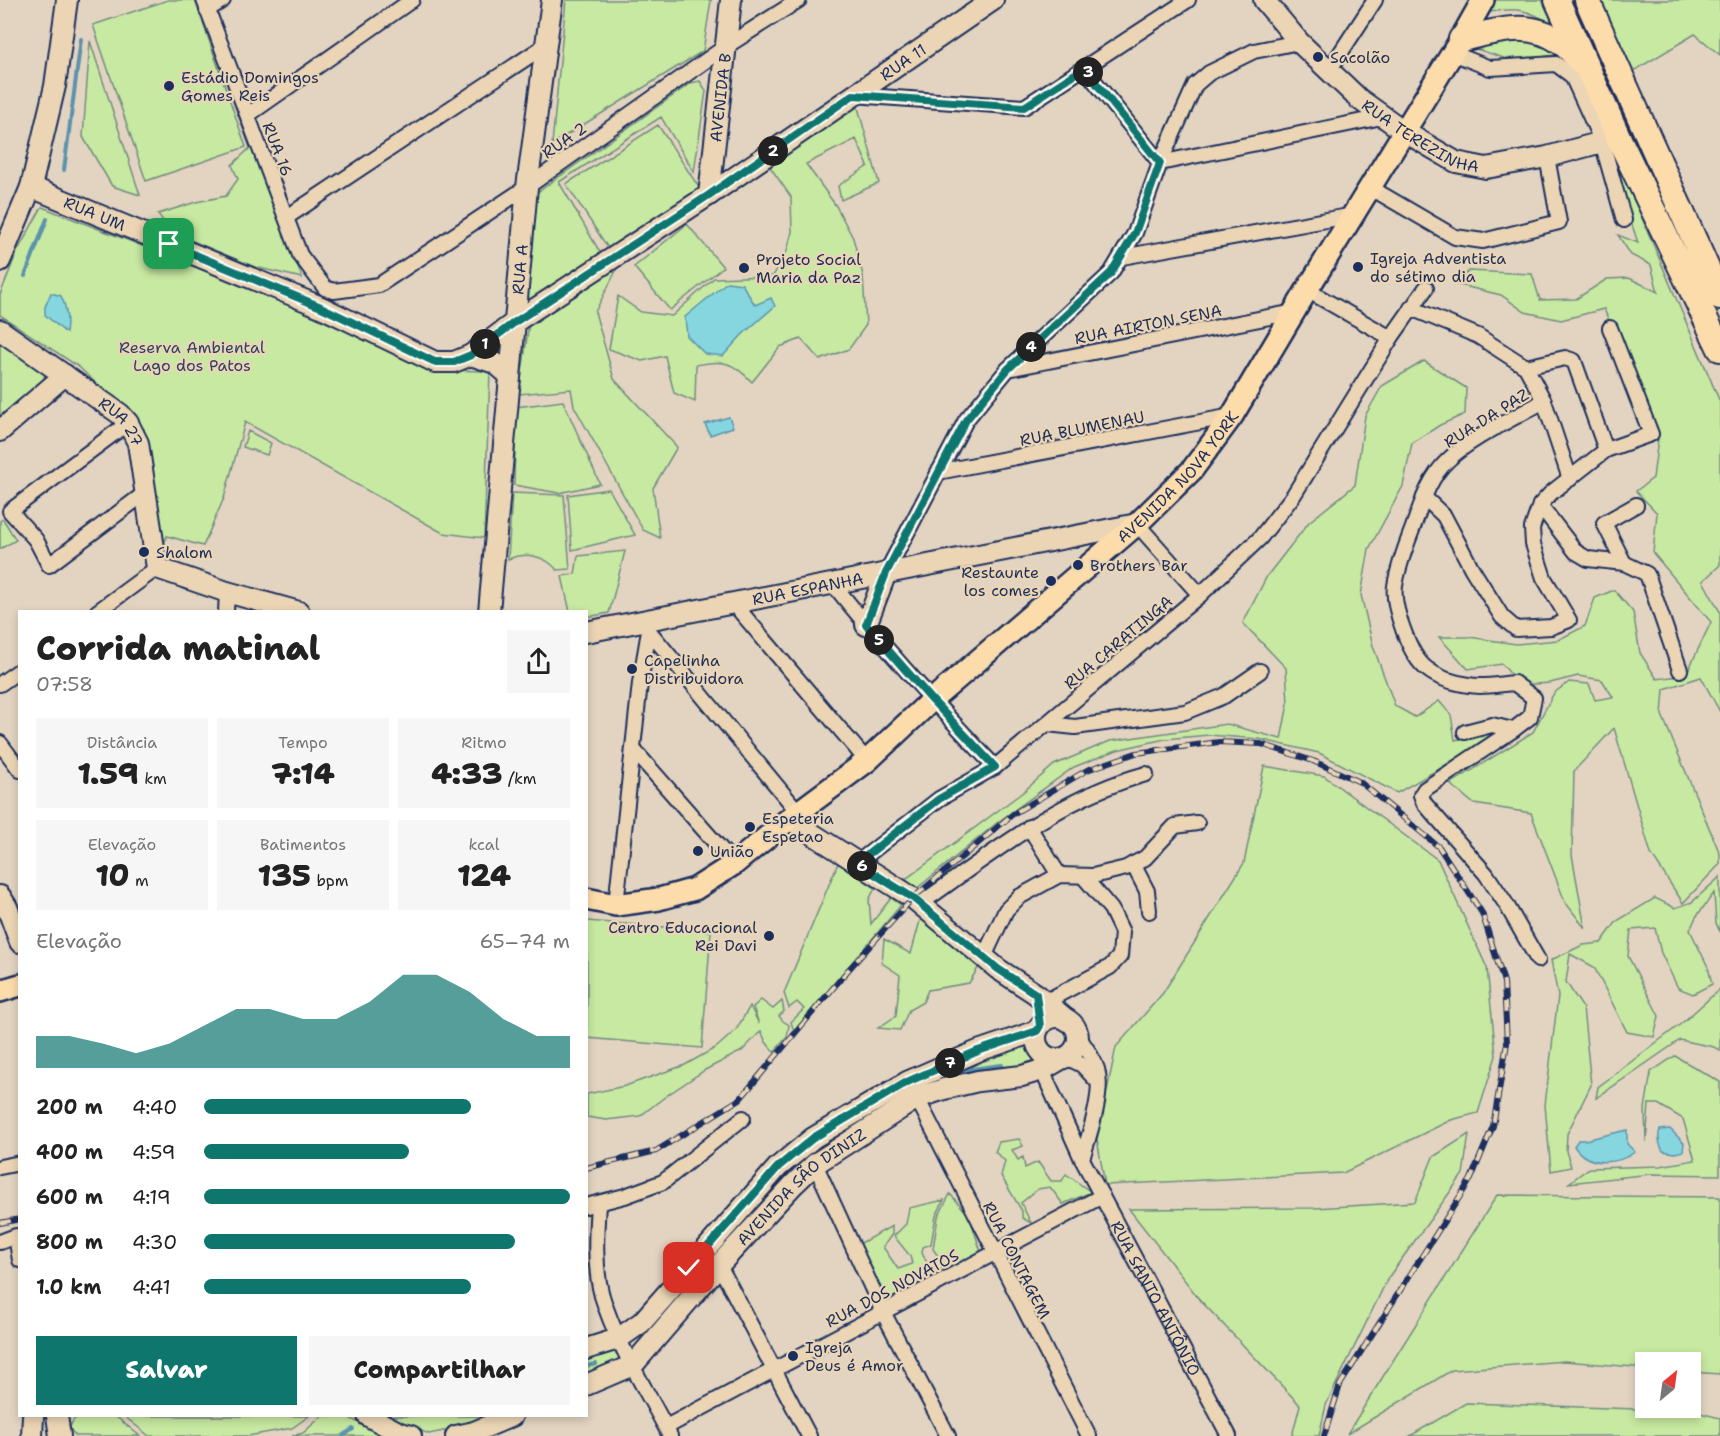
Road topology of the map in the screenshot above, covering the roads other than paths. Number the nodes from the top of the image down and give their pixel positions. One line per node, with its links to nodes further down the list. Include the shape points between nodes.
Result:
1 (67, 0): 30 (street, via 55,87)
2 (223, 0): 14 (street)
3 (412, 0): 23 (street)
4 (552, 0): 16 (street, RUA A)
5 (731, 0): 18 (street, AVENIDA B)
6 (799, 0): 18 (street, RUA 2)
7 (993, 0): 22 (street, RUA 11)
8 (1188, 0): 19 (street)
9 (1264, 0): 15 (street, RUA TEREZINHA)
10 (1375, 0): 21 (street)
11 (1483, 0): 17 (main road, AVENIDA NOVA YORK)
12 (1557, 0): 20 (highway)
13 (1587, 0): 40 (highway)
14 (205, 5): 23 (street, RUA 16)
15 (1299, 42): 21 (street, RUA TEREZINHA); 28 (street, via 1254,51 1209,73 1194,85)
16 (546, 45): 29 (street, RUA A); 34 (street)
17 (1457, 46): 20 (highway, via 1506,28 1535,29 1561,42); 25 (main road, AVENIDA NOVA YORK); 26 (street, via 1490,68 1556,64 1572,76)
18 (725, 47): 29 (street, RUA 2); 32 (street, AVENIDA B)
19 (1084, 68): 22 (street, via 1024,107); 28 (street)
20 (1588, 69): 26 (highway)
21 (1328, 72): 24 (street, RUA TEREZINHA)
22 (853, 95): 32 (street, RUA 11)
23 (248, 115): 34 (street, RUA 16)
24 (1382, 117): 25 (street, RUA TEREZINHA); 28 (street)
25 (1405, 132): 27 (street, RUA TEREZINHA, via 1456,162 1486,168); 31 (main road, AVENIDA NOVA YORK)
26 (1611, 141): 27 (street, RUA TEREZINHA); 35 (street); 48 (highway)
27 (1547, 157): 31 (street, via 1559,222 1483,241 1455,237)
28 (1160, 163): 36 (street, via 1135,233)
29 (527, 186): 41 (street, RUA 2, via 379,285 334,291); 44 (street, RUA A)
30 (31, 187): 37 (street); 41 (street, RUA UM)
31 (1371, 188): 33 (main road, AVENIDA NOVA YORK)
32 (709, 195): 44 (street, RUA 11)
33 (1354, 215): 36 (street); 39 (main road, AVENIDA NOVA YORK)
34 (287, 217): 41 (street, RUA 16, via 300,255)
35 (1624, 220)
36 (1122, 257): 51 (street, via 1111,273)
37 (0, 261)
38 (1426, 288): 42 (street, RUA CARATINGA)
39 (1307, 290): 43 (main road, AVENIDA NOVA YORK); 47 (street)
40 (1720, 297)
41 (323, 298): 49 (street, RUA UM, via 435,362 454,362)
42 (1411, 308): 47 (street, RUA CARATINGA); 50 (street, via 1478,336)
43 (1294, 312): 51 (street, RUA AIRTON SENA); 55 (main road, AVENIDA NOVA YORK)
44 (515, 322): 49 (street, RUA UM); 53 (street, RUA A)
45 (1610, 328): 58 (street, via 1651,434)
46 (0, 330): 52 (street, RUA 27)
47 (1391, 338): 71 (street, RUA CARATINGA, via 1293,496 1260,538)
48 (1720, 349)
49 (471, 355): 53 (street, via 495,363)
50 (1526, 367): 54 (street); 58 (street, via 1565,358 1574,361)
51 (1008, 369): 59 (street, via 966,420)
52 (64, 375): 56 (street, RUA 27); 57 (street)
53 (510, 376): 76 (street, RUA A)
54 (1544, 402): 60 (street); 62 (street, RUA DA PAZ, via 1448,460)
55 (1232, 416): 59 (street, RUA BLUMENAU); 65 (main road, AVENIDA NOVA YORK, via 1192,470)
56 (128, 423): 61 (street, RUA 27, via 138,443); 61 (street, via 10,511 36,540 49,565)
57 (0, 431)
58 (1606, 450): 60 (street)
59 (938, 472): 68 (street)
60 (1570, 479): 63 (street)
61 (145, 493): 67 (street, RUA 27)
62 (1424, 497): 63 (street, via 1444,516 1502,617 1516,629 1551,627 1569,620 1544,578 1533,544 1532,528); 86 (street, RUA DA PAZ, via 1394,588 1409,645 1426,669 1448,681 1472,686 1514,683 1534,698 1530,717)
63 (1540, 505): 66 (street, via 1576,552 1588,559)
64 (1636, 505): 66 (street, via 1604,523)
65 (1137, 524): 68 (street, RUA ESPANHA); 71 (street); 84 (main road, AVENIDA NOVA YORK)
66 (1624, 563): 80 (street, via 1647,574)
67 (157, 568): 70 (street); 73 (street)
68 (886, 573): 69 (street, RUA ESPANHA); 77 (street)
69 (833, 584): 72 (street, RUA ESPANHA); 77 (street)
70 (227, 592): 74 (street); 75 (street)
71 (1200, 595): 85 (street, RUA CARATINGA)
72 (734, 604): 78 (street, RUA ESPANHA); 90 (street)
73 (116, 607)
74 (226, 610)
75 (292, 610)
76 (489, 610)
77 (866, 625): 84 (street)
78 (647, 626): 79 (street, RUA ESPANHA); 89 (street); 94 (street)
79 (588, 632)
80 (1680, 670)
81 (18, 671): 83 (street)
82 (1260, 671): 85 (street, via 1224,696 1185,712 1075,727)
83 (0, 684)
84 (932, 700): 90 (main road, AVENIDA NOVA YORK); 92 (street)
85 (1047, 724): 92 (street, RUA CARATINGA)
86 (1513, 730): 87 (street, via 1492,725); 109 (street, via 1421,795 1486,874)
87 (1465, 732)
88 (0, 743): 91 (street)
89 (633, 749): 98 (street); 105 (street)
90 (867, 761): 94 (main road, AVENIDA NOVA YORK)
91 (18, 767)
92 (995, 767): 97 (street, RUA CARATINGA, via 939,799)
93 (1146, 774): 96 (street, via 1096,790)
94 (794, 816): 97 (street); 98 (main road, AVENIDA NOVA YORK)
95 (1197, 823): 99 (street, via 1175,826 1145,858)
96 (1029, 827): 100 (street); 104 (street)
97 (857, 863): 104 (street)
98 (734, 864): 105 (main road, AVENIDA NOVA YORK, via 695,889)
99 (1133, 864): 101 (street); 106 (street, via 1147,891)
100 (1059, 876): 101 (street); 108 (street, via 1019,897 1006,909)
101 (1083, 876): 112 (street, via 1111,909 1122,932 1120,956 1110,967)
102 (0, 896): 107 (street)
103 (588, 899): 105 (main road, AVENIDA NOVA YORK)
104 (920, 904): 108 (street)
105 (616, 905)
106 (1149, 911)
107 (18, 937)
108 (984, 957): 112 (street)
109 (1538, 960)
110 (18, 986): 111 (main road)
111 (0, 991)
112 (1041, 998): 113 (street); 114 (street)
113 (1038, 1028): 114 (street, via 1050,1018 1062,1018); 115 (street, via 1039,1050 1048,1058); 131 (street, via 907,1082 813,1138 778,1167 642,1322)
114 (1073, 1028): 115 (street, via 1074,1050); 117 (street, via 1097,1071)
115 (1064, 1058): 116 (street, AVENIDA SÃO DINIZ); 117 (street, via 1082,1065)
116 (1042, 1070): 118 (street, AVENIDA SÃO DINIZ, via 978,1081); 120 (street, RUA SANTO ANTÔNIO)
117 (1098, 1082): 120 (street, via 1096,1112)
118 (917, 1098): 122 (street, AVENIDA SÃO DINIZ); 128 (street, RUA CONTAGEM)
119 (743, 1118): 125 (street, via 663,1182)
120 (1082, 1159): 124 (street, RUA SANTO ANTÔNIO)
121 (18, 1163): 123 (street)
122 (815, 1164): 129 (street, AVENIDA SÃO DINIZ); 130 (street)
123 (0, 1167)
124 (1102, 1196): 128 (street, RUA DOS NOVATOS); 148 (street, RUA SANTO ANTÔNIO)
125 (592, 1205): 131 (street, via 602,1294)
126 (0, 1242): 127 (street, via 16,1236)
127 (18, 1248)
128 (994, 1252): 130 (street, RUA DOS NOVATOS); 147 (street, RUA CONTAGEM)
129 (719, 1265): 133 (street, AVENIDA SÃO DINIZ); 134 (street)
130 (884, 1312): 134 (street, RUA DOS NOVATOS); 146 (street)
131 (618, 1339): 132 (street); 133 (street)
132 (588, 1348)
133 (633, 1365): 135 (street, AVENIDA SÃO DINIZ); 140 (street)
134 (775, 1370): 140 (street, RUA DOS NOVATOS); 145 (street)
135 (588, 1384)
136 (33, 1417): 141 (street)
137 (57, 1417): 142 (street)
138 (370, 1417): 143 (street)
139 (511, 1417): 144 (street)
140 (668, 1432)
141 (32, 1436)
142 (60, 1436)
143 (411, 1436)
144 (456, 1436)
145 (809, 1436)
146 (948, 1436)
147 (1089, 1436)
148 (1229, 1436)

